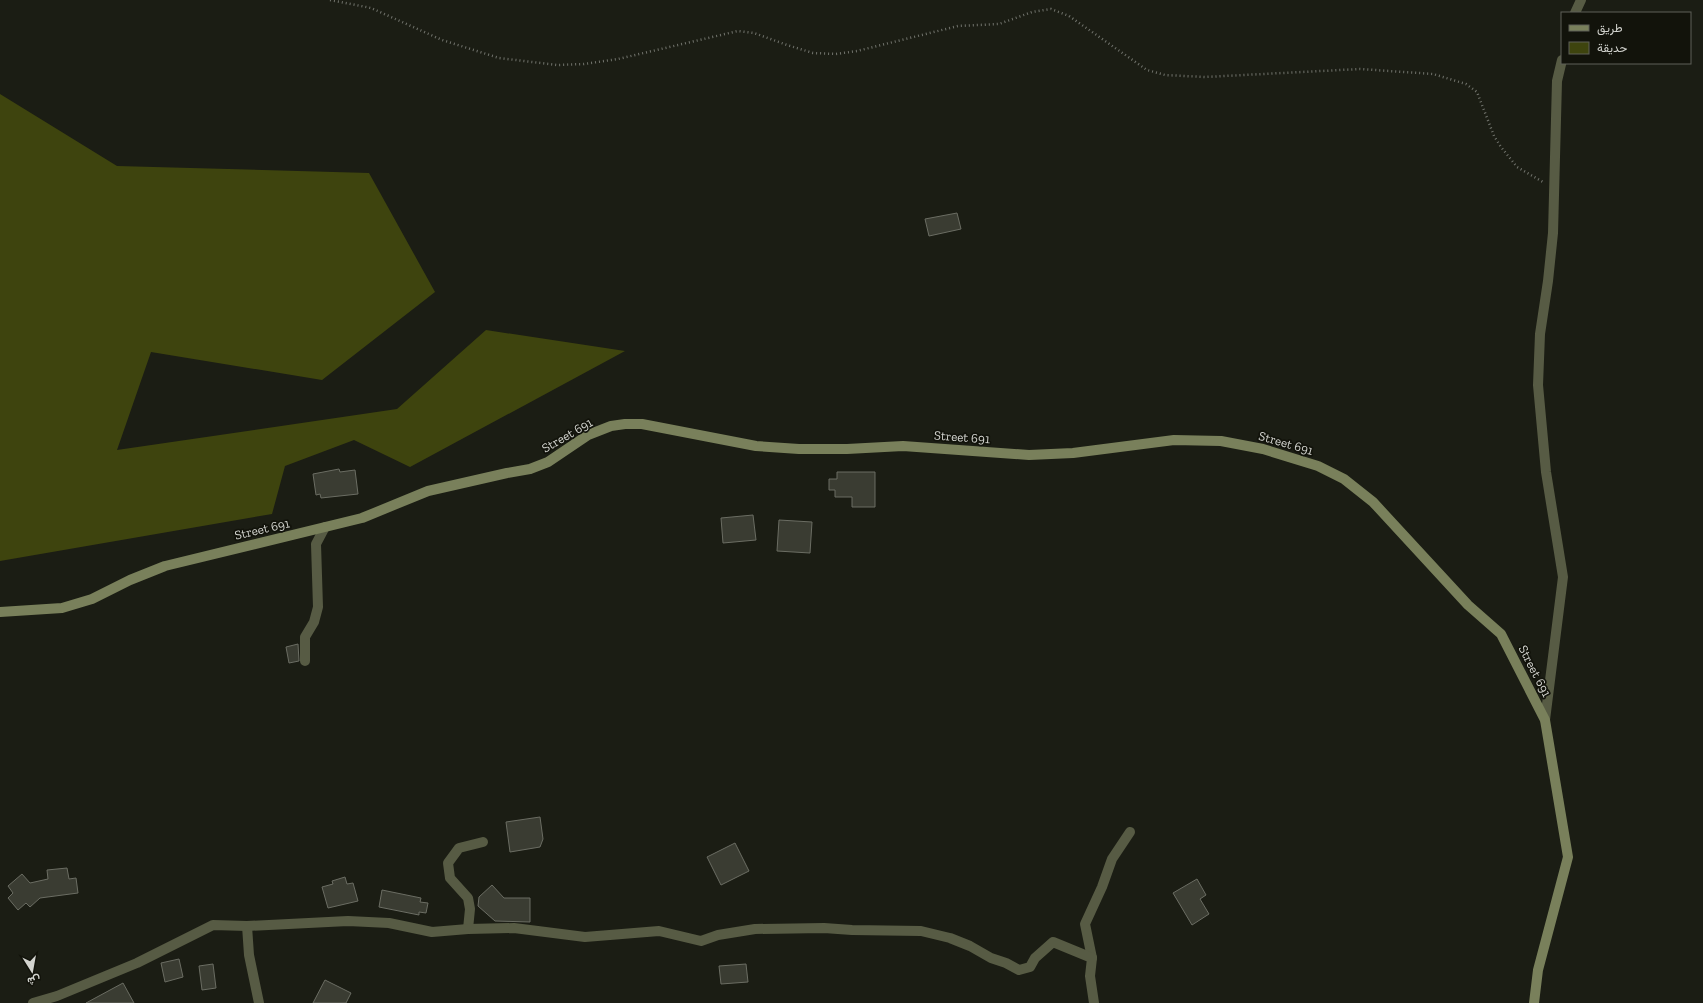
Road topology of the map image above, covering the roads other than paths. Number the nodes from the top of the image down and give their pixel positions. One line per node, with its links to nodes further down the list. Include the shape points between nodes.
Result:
1 (1581, 0): 2 (street)
2 (1575, 12)
3 (1561, 64): 7 (street, via 1557,81 1555,190 1548,281 1540,334 1538,385 1546,472 1563,577)
4 (324, 527): 5 (main road, Street 691, via 165,566 92,599 62,608); 6 (street, via 316,544 318,607 314,622 305,637); 7 (main road, Street 691, via 362,518 428,491 530,469 548,462 588,435 611,426 625,424 642,424 756,446 799,449 903,446 1029,455 1073,454 1174,440 1221,441 1263,449 1318,466 1344,479 1373,502 1468,605 1501,634)
5 (0, 612)
6 (305, 662)
7 (1545, 720): 16 (main road, Street 691, via 1568,857 1538,970)
8 (1130, 832): 12 (street, via 1112,859 1085,924)
9 (483, 842): 11 (street, via 459,848 448,863 450,878 468,898)
10 (247, 926): 11 (street, via 348,921 389,923 432,932); 13 (street, via 213,925 137,963 57,996); 14 (street, via 249,955)
11 (468, 929): 12 (street, via 514,928 584,937 659,931 701,941 718,935 755,929 921,931 950,938 1019,970 1030,967 1035,958 1053,942)
12 (1092, 958): 15 (street, via 1090,976)
13 (33, 1003)
14 (259, 1003)
15 (1094, 1003)
16 (1534, 1003)

